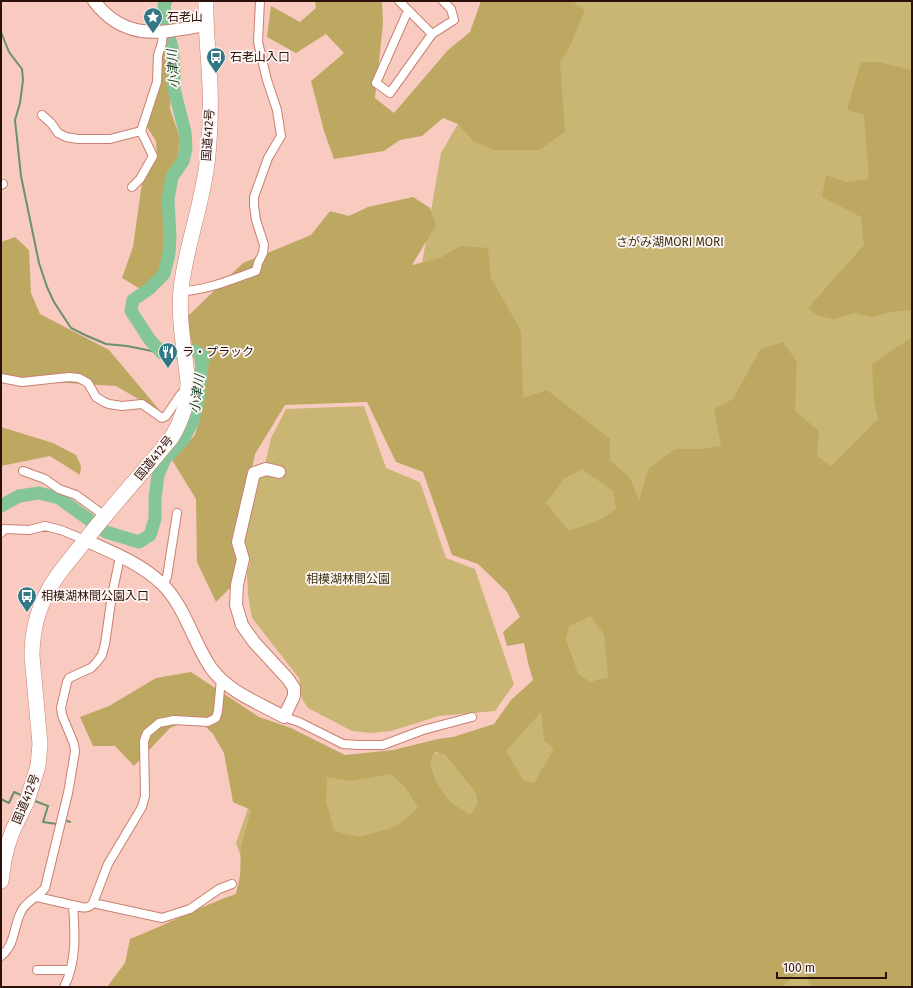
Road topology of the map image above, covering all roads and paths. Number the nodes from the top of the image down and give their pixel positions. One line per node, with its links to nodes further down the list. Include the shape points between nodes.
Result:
1 (94, 1): 8 (street, via 109,18 119,24 146,32)
2 (206, 1): 7 (highway, 国道412号)
3 (260, 1): 13 (street, via 258,42 277,110 281,136 268,158 254,197 256,220 264,245 263,253 256,271 211,286)
4 (399, 1): 6 (street)
5 (443, 1): 9 (street, via 451,9 454,20)
6 (409, 12): 9 (street); 9 (street, via 376,83 390,93)
7 (206, 25): 8 (street); 13 (highway, 国道412号, via 210,86 208,158)
8 (164, 32): 11 (street, via 158,55 157,82)
9 (432, 34)
10 (42, 115): 11 (street, via 58,134 78,139 110,139)
11 (141, 131): 12 (street, via 153,156 140,179)
12 (132, 187)
13 (181, 291): 15 (highway, 国道412号, via 180,319)
14 (1, 378): 15 (street, via 22,382 79,378 88,383 94,394 104,402 122,406 142,404 162,418 180,394)
15 (188, 390): 19 (highway, 国道412号, via 179,425 172,437)
16 (23, 471): 19 (street, via 76,495)
17 (280, 472): 24 (street, via 266,469 254,473 238,542 243,559 237,585 236,605 242,625 294,688 294,696)
18 (177, 513): 22 (street, via 167,577)
19 (96, 527): 20 (street, via 61,530 44,526 28,530 4,529); 21 (street); 26 (highway, 国道412号, via 56,576 41,606 33,632 32,656 40,744 38,766 28,801 8,844)
20 (1, 533)
21 (120, 557): 22 (street, via 143,569); 28 (street, via 102,655 91,668 67,682 61,708 75,752 45,888)
22 (163, 584): 23 (street, via 174,599 211,668)
23 (221, 679): 24 (street, via 237,691); 29 (street, via 216,718 208,722 174,720 159,723 147,733 144,741 145,796 142,807 108,864)
24 (284, 717): 25 (street, via 343,744 359,745 383,745 423,730)
25 (472, 717)
26 (1, 882)
27 (232, 884): 29 (street, via 219,889 190,909 162,918)
28 (37, 897): 30 (street); 31 (street, via 28,902 21,911 13,938)
29 (93, 903): 30 (street, via 87,908)
30 (73, 905): 33 (street, via 75,938)
31 (1, 956)
32 (37, 970): 33 (street)
33 (70, 970): 34 (street)
34 (64, 987)

